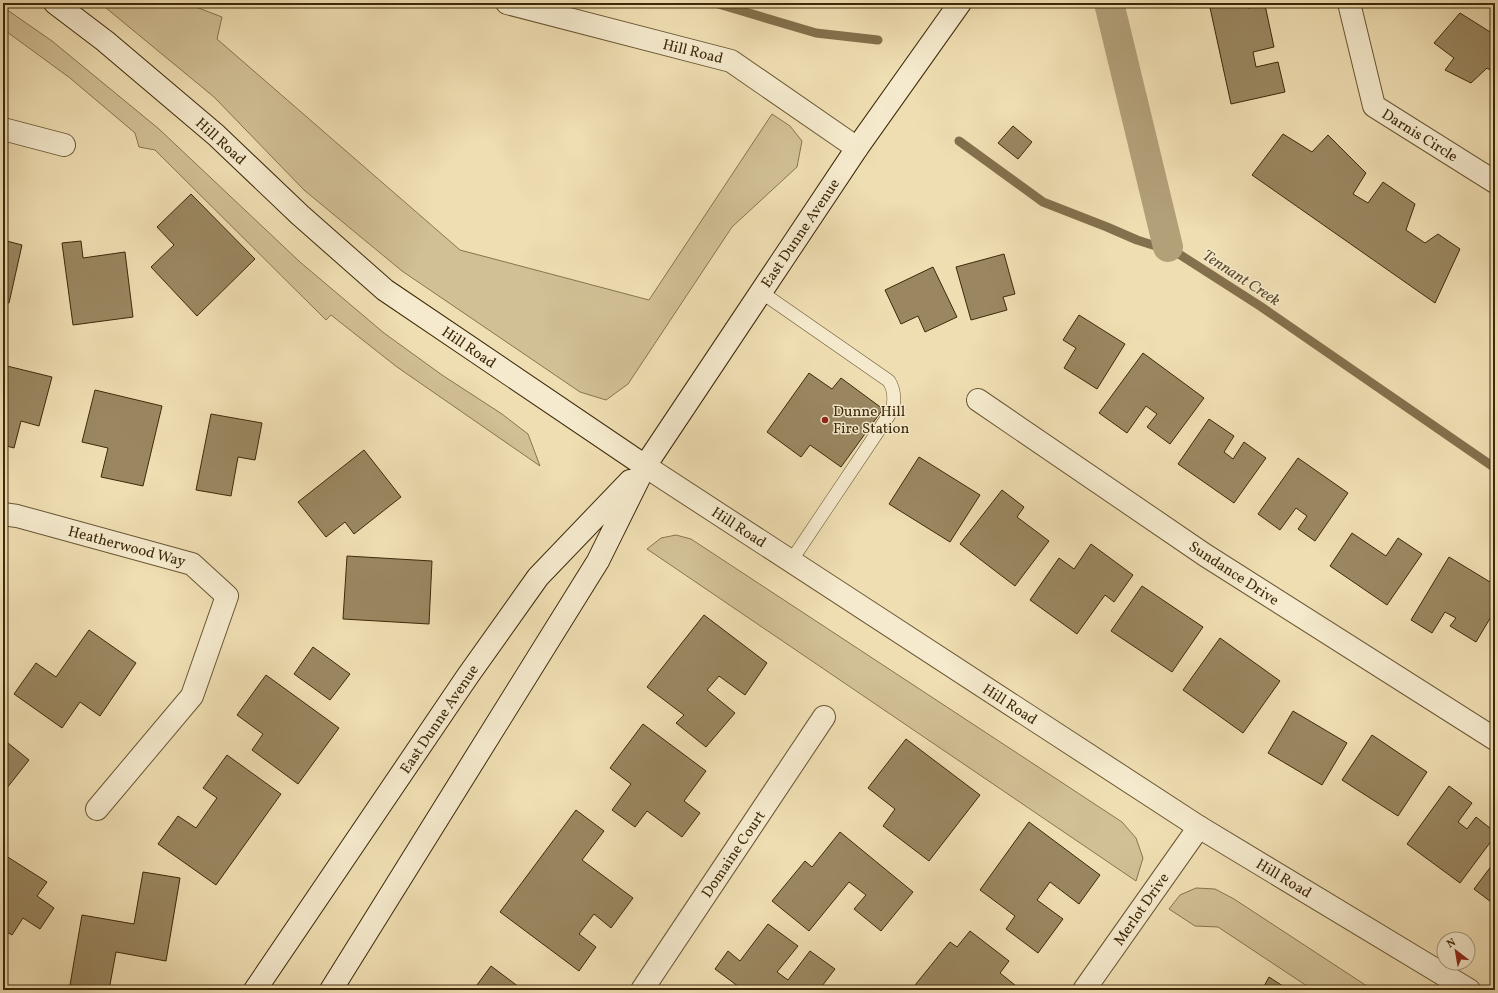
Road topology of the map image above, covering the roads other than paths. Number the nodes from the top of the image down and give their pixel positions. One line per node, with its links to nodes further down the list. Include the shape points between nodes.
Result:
1 (54, 3): 11 (street, Hill Road, via 105,41 216,135 300,215 385,290)
2 (507, 3): 7 (street, Hill Road, via 731,61)
3 (960, 3): 7 (street, East Dunne Avenue)
4 (1349, 3): 8 (street, Darnis Circle, via 1374,106)
5 (3, 129): 6 (street)
6 (64, 145)
7 (857, 148): 9 (street, East Dunne Avenue)
8 (1495, 182)
9 (761, 292): 11 (street, East Dunne Avenue); 13 (lane, via 889,382 893,388 893,409)
10 (978, 400): 15 (street, Sundance Drive, via 1205,555)
11 (645, 466): 13 (street, Hill Road); 18 (street, East Dunne Avenue, via 538,577 467,677); 19 (street, East Dunne Avenue, via 598,561)
12 (3, 514): 16 (street, Heatherwood Way, via 192,564 227,596 192,696)
13 (791, 561): 17 (street, Hill Road)
14 (824, 717): 20 (street, Domaine Court)
15 (1495, 739)
16 (97, 809)
17 (1199, 827): 21 (street, Merlot Drive); 22 (street, Hill Road)
18 (255, 990)
19 (331, 990)
20 (642, 990)
21 (1084, 990)
22 (1469, 990)

